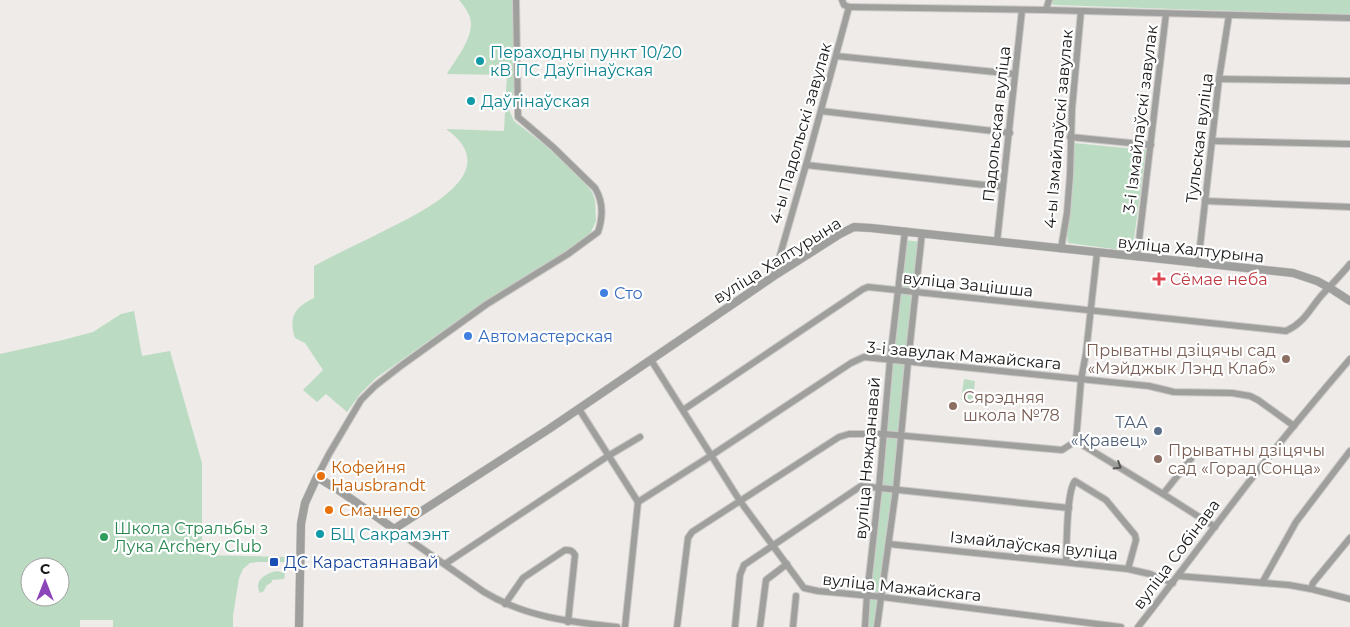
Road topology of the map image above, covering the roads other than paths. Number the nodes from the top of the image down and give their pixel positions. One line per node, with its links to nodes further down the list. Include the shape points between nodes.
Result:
1 (516, 0): 55 (street, via 518,117 595,188 602,205 598,232 487,304 375,386 361,400)
2 (842, 0): 4 (street)
3 (1049, 0): 6 (street)
4 (849, 7): 5 (street); 11 (street, 4-ы Падольскі завулак)
5 (1022, 10): 6 (street); 12 (street, Падольская вуліца)
6 (1046, 10): 7 (street)
7 (1081, 11): 8 (street); 17 (street, 4-ы Ізмайлаўскі завулак)
8 (1166, 14): 9 (street); 20 (street, 3-і Ізмайлаўскі завулак)
9 (1229, 15): 10 (street); 13 (street, Тульская вуліца)
10 (1350, 18)
11 (836, 56): 12 (street); 15 (street, 4-ы Падольскі завулак)
12 (1015, 74): 16 (street, Падольская вуліца)
13 (1219, 78): 14 (street); 18 (street, Тульская вуліца)
14 (1350, 81)
15 (821, 111): 16 (street); 21 (street, 4-ы Падольскі завулак)
16 (1010, 133): 22 (street, Падольская вуліца)
17 (1070, 137): 20 (street); 28 (street, 4-ы Ізмайлаўскі завулак, via 1067,213)
18 (1212, 141): 19 (street); 23 (street, Тульская вуліца)
19 (1350, 144)
20 (1151, 145): 30 (street, 3-і Ізмайлаўскі завулак)
21 (806, 165): 22 (street); 33 (street, 4-ы Падольскі завулак)
22 (1003, 187): 27 (street, Падольская вуліца)
23 (1205, 201): 24 (street); 31 (street, Тульская вуліца)
24 (1350, 207)
25 (905, 231): 26 (street, вуліца Халтурына); 33 (street, вуліца Халтурына, via 864,227 847,230); 35 (street, вуліца Няжданавай)
26 (922, 233): 27 (street, вуліца Халтурына); 36 (street, вуліца Няжданавай)
27 (997, 242): 28 (street, вуліца Халтурына)
28 (1061, 249): 29 (street, вуліца Халтурына)
29 (1097, 253): 30 (street, вуліца Халтурына); 38 (street)
30 (1137, 257): 31 (street, вуліца Халтурына)
31 (1198, 264): 34 (street, вуліца Халтурына, via 1293,273)
32 (1350, 264): 34 (street)
33 (774, 276): 40 (street, вуліца Халтурына)
34 (1330, 288): 37 (street, вуліца Халтурына); 38 (street, вуліца Зацішша, via 1304,319 1286,331)
35 (898, 290): 36 (street, вуліца Зацішша); 41 (street, вуліца Няжданавай); 45 (street, вуліца Зацішша, via 863,289)
36 (916, 292): 38 (street, вуліца Зацішша); 42 (street, вуліца Няжданавай)
37 (1350, 301)
38 (1090, 311): 43 (street)
39 (1350, 359): 46 (street, вуліца Собінава)
40 (651, 360): 44 (street, вуліца Халтурына); 45 (street, вуліца Мажайскага)
41 (890, 360): 42 (street, 3-і завулак Мажайскага); 47 (street, вуліца Няжданавай); 52 (street, 3-і завулак Мажайскага, via 857,359)
42 (908, 362): 43 (street, 3-і завулак Мажайскага); 48 (street, вуліца Няжданавай)
43 (1081, 380): 46 (street, 3-і завулак Мажайскага, via 1149,386 1174,392 1243,394 1258,400); 50 (street)
44 (579, 409): 53 (street); 63 (street, вуліца Халтурына)
45 (683, 410): 52 (street, вуліца Мажайскага)
46 (1294, 426): 62 (street, вуліца Собінава)
47 (884, 434): 48 (street); 56 (street, вуліца Няжданавай); 59 (street, via 839,437)
48 (902, 435): 50 (street, via 1062,450); 57 (street, вуліца Няжданавай)
49 (640, 437): 53 (street)
50 (1076, 441): 58 (street, one-way to 58)
51 (1350, 451): 73 (street, via 1296,522)
52 (712, 455): 59 (street, вуліца Мажайскага); 60 (street, 3-і завулак Мажайскага)
53 (608, 456): 60 (street); 68 (street)
54 (1191, 459): 58 (street)
55 (317, 477): 63 (street); 81 (street, via 305,503 301,524)
56 (879, 488): 57 (street); 65 (street, via 858,487); 75 (street, вуліца Няжданавай)
57 (896, 489): 61 (street); 66 (street, вуліца Няжданавай)
58 (1163, 494): 62 (street)
59 (740, 501): 65 (street, вуліца Мажайскага); 84 (street, via 692,532 688,538)
60 (638, 502): 83 (street)
61 (1069, 508): 67 (street); 70 (street, via 1071,486 1075,481 1106,500 1135,535)
62 (1215, 527): 71 (street, вуліца Собінава)
63 (394, 529): 68 (street)
64 (1350, 538): 74 (street, via 1312,583)
65 (773, 544): 69 (street, вуліца Мажайскага); 85 (street, via 744,565)
66 (889, 544): 67 (street, Ізмайлаўская вуліца); 77 (street, вуліца Няжданавай)
67 (1066, 562): 70 (street, Ізмайлаўская вуліца)
68 (445, 564): 79 (street)
69 (787, 564): 75 (street, вуліца Мажайскага, via 804,588); 86 (street, via 766,580)
70 (1128, 569): 72 (street, Ізмайлаўская вуліца)
71 (1178, 576): 72 (street, вуліца Собінава); 73 (street)
72 (1173, 583): 91 (street, вуліца Собінава)
73 (1262, 583): 74 (street)
74 (1311, 589): 78 (street)
75 (867, 595): 77 (street, вуліца Мажайскага); 88 (street, вуліца Няжданавай)
76 (796, 596): 87 (street)
77 (882, 597): 89 (street, вуліца Няжданавай); 90 (street, вуліца Мажайскага)
78 (1350, 599)
79 (506, 604): 80 (street); 80 (street, via 523,578 565,550 570,550 575,554)
80 (568, 622): 82 (street)
81 (298, 627)
82 (616, 627)
83 (625, 627)
84 (677, 627)
85 (735, 627)
86 (760, 627)
87 (793, 627)
88 (865, 627)
89 (877, 627)
90 (1121, 627)
91 (1138, 627)

